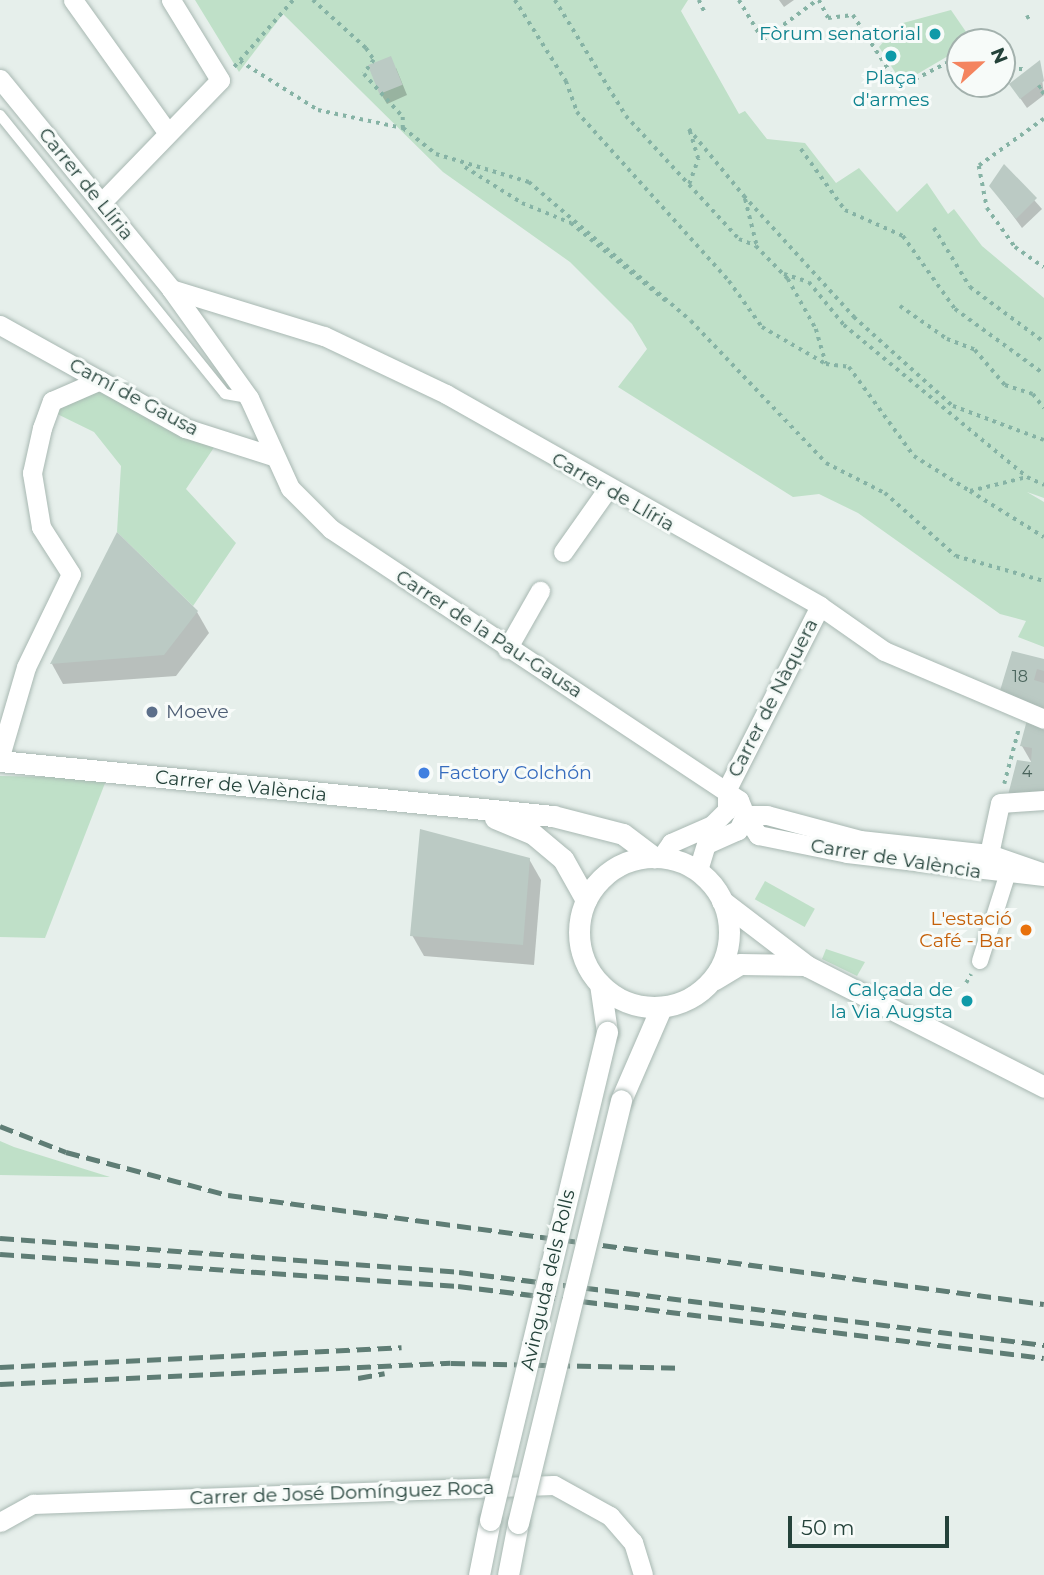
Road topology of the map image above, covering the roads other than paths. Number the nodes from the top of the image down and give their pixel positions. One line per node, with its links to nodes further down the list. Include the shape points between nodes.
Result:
1 (73, 0): 5 (street)
2 (171, 0): 5 (street, via 220,80)
3 (0, 79): 6 (street, Carrer de Llíria)
4 (0, 115): 10 (lane, via 225,394)
5 (167, 132): 6 (street)
6 (101, 203): 7 (street, Carrer de Llíria)
7 (171, 289): 10 (street, Carrer de Llíria); 12 (street, Carrer de Llíria, via 324,337 446,394)
8 (0, 325): 9 (street, Camí de Gausa)
9 (100, 380): 11 (street, Camí de Gausa, via 185,428); 18 (street, via 52,401 42,428 32,473 41,527 71,575 26,667)
10 (249, 398): 11 (street, Carrer de la Pau-Gausa)
11 (273, 456): 16 (street, Carrer de la Pau-Gausa, via 290,488 331,529)
12 (606, 491): 13 (street); 15 (street, Carrer de Llíria)
13 (564, 552)
14 (540, 590): 16 (street)
15 (820, 606): 17 (street, Carrer de Llíria, via 884,651); 19 (street, Carrer de Nàquera)
16 (507, 649): 19 (street, Carrer de la Pau-Gausa)
17 (1044, 719)
18 (0, 759): 21 (main road, Carrer de València)
19 (727, 789): 22 (street); 24 (street, Carrer de Nàquera, via 727,810 712,825 671,843)
20 (1044, 800): 23 (street, via 1000,803)
21 (481, 811): 24 (main road, Carrer de València, via 576,822 623,834); 28 (main road, Carrer de València, via 533,834 563,859)
22 (751, 820): 23 (street, Carrer de València); 25 (street, via 706,844); 27 (street, Carrer de València, via 847,853)
23 (989, 854): 26 (street, Carrer de València)
24 (658, 857): 25 (main road); 28 (main road, via 627,862 603,877)
25 (698, 872): 29 (main road)
26 (1044, 875): 27 (street, Carrer de València)
27 (1007, 876): 30 (street)
28 (586, 900): 33 (main road, via 579,929 583,959)
29 (722, 901): 31 (main road); 32 (main road, via 729,928 726,955)
30 (980, 961)
31 (807, 966): 32 (main road, via 740,964); 35 (main road)
32 (713, 980): 34 (main road, via 690,999)
33 (600, 984): 34 (main road, via 638,1006); 37 (main road, Avinguda dels Rolls, bridge, via 607,1032)
34 (661, 1008): 38 (main road, Avinguda dels Rolls, bridge, via 645,1032 621,1100)
35 (1044, 1087)
36 (0, 1522): 39 (street, Carrer de José Domínguez Roca, via 33,1504 554,1485 610,1516 633,1542)
37 (479, 1575)
38 (508, 1575)
39 (643, 1575)

